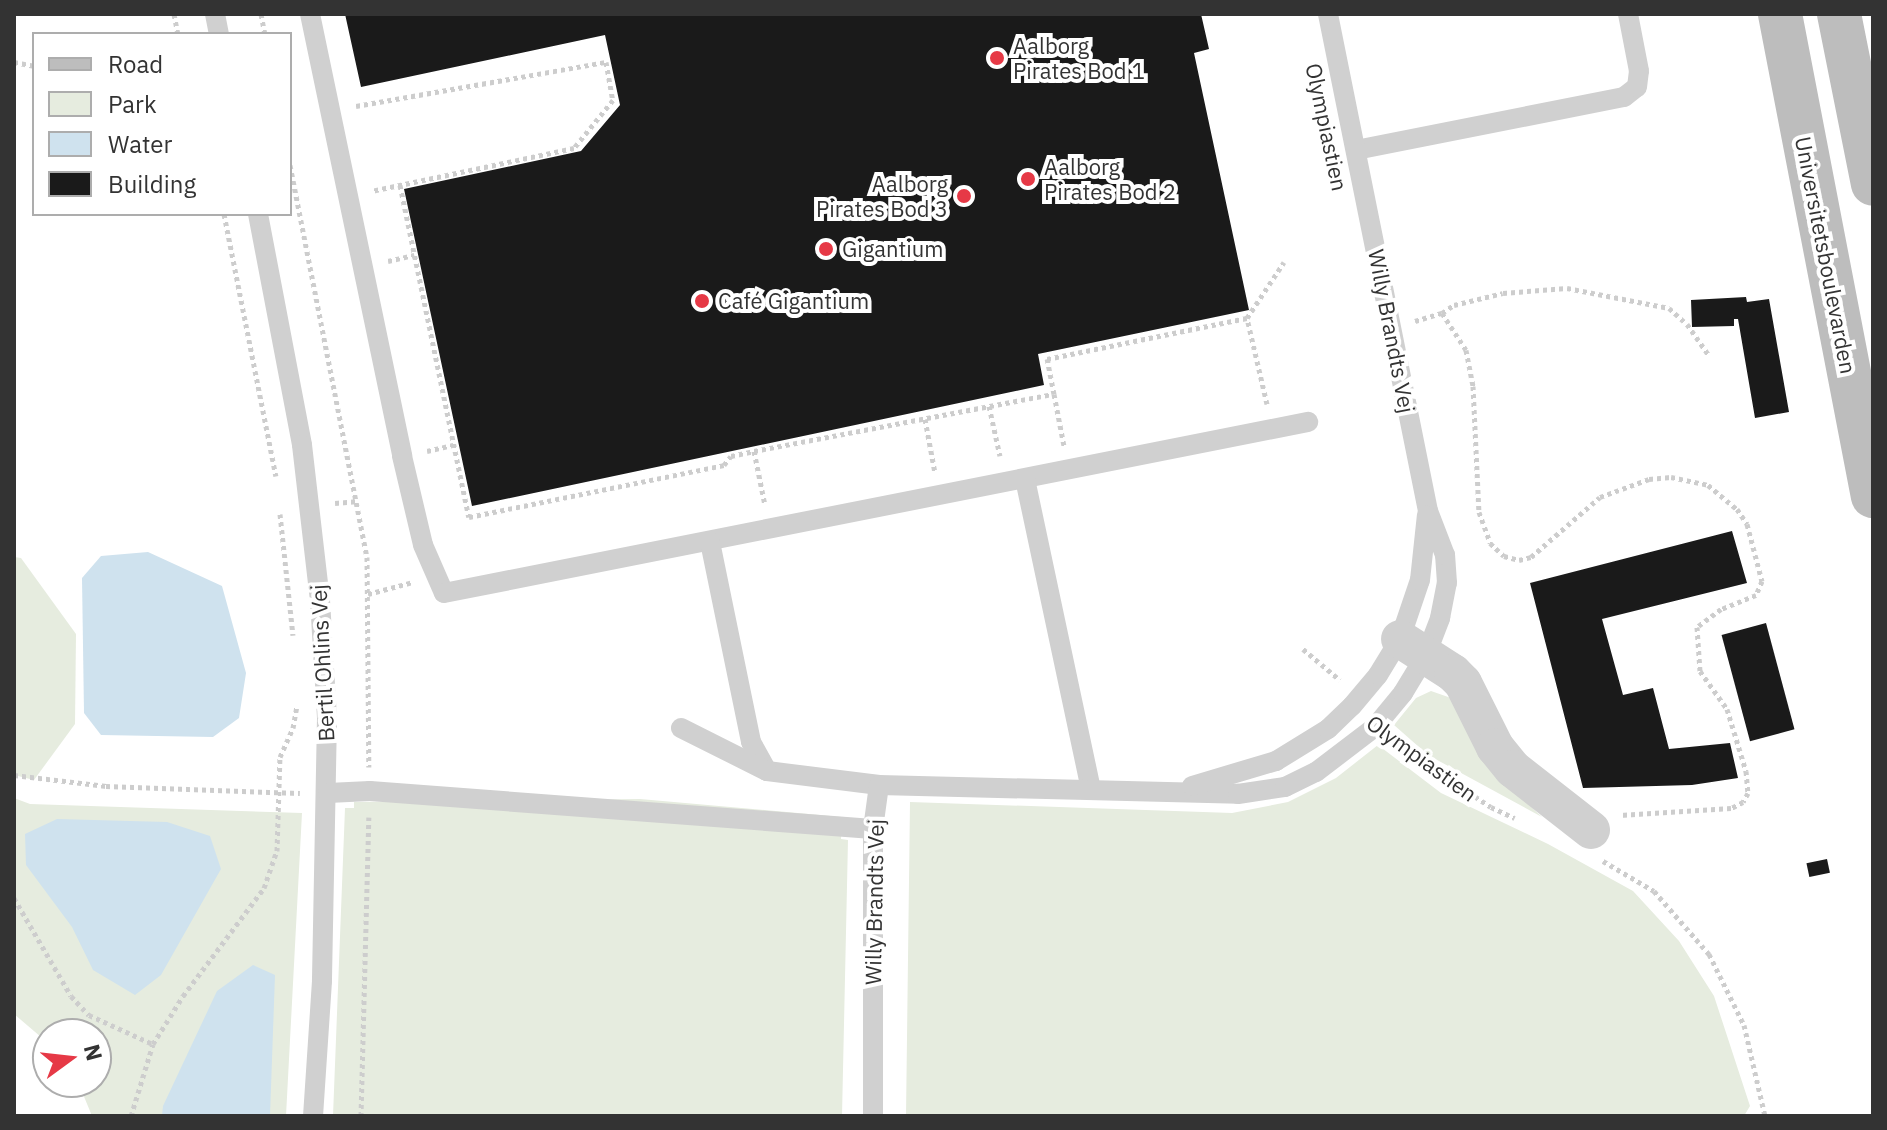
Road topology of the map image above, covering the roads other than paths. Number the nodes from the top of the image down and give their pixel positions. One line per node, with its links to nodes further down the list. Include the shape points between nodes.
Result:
1 (310, 14): 13 (lane, via 402,456 423,545 444,593)
2 (1328, 14): 6 (lane, Willy Brandts Vej)
3 (1628, 14): 6 (lane, via 1639,71 1637,87 1624,97)
4 (1780, 14): 11 (main road, Universitetsboulevarden)
5 (1839, 14): 7 (main road)
6 (1356, 150): 12 (lane, Willy Brandts Vej)
7 (1873, 184)
8 (258, 216): 20 (lane, Bertil Ohlins Vej, via 310,504)
9 (1308, 422): 10 (lane)
10 (1025, 479): 13 (lane); 18 (lane)
11 (1873, 496)
12 (1428, 511): 14 (lane, Willy Brandts Vej); 14 (lane, Willy Brandts Vej, via 1445,555 1447,583 1440,618)
13 (710, 542): 16 (lane, via 751,742)
14 (1413, 647): 19 (lane, Willy Brandts Vej, via 1378,675 1328,729 1276,761); 19 (lane, Willy Brandts Vej, via 1403,693 1375,727 1316,772 1285,787 1238,794); 22 (street, via 1463,683 1495,747)
15 (681, 728): 16 (lane)
16 (767, 771): 17 (lane)
17 (879, 785): 18 (lane, Willy Brandts Vej); 21 (lane, Willy Brandts Vej)
18 (1091, 790): 19 (lane, Willy Brandts Vej)
19 (1168, 792)
20 (328, 793): 21 (lane, via 370,791); 23 (lane, Bertil Ohlins Vej)
21 (873, 829): 24 (lane, Willy Brandts Vej)
22 (1591, 842)
23 (313, 1116)
24 (873, 1116)

